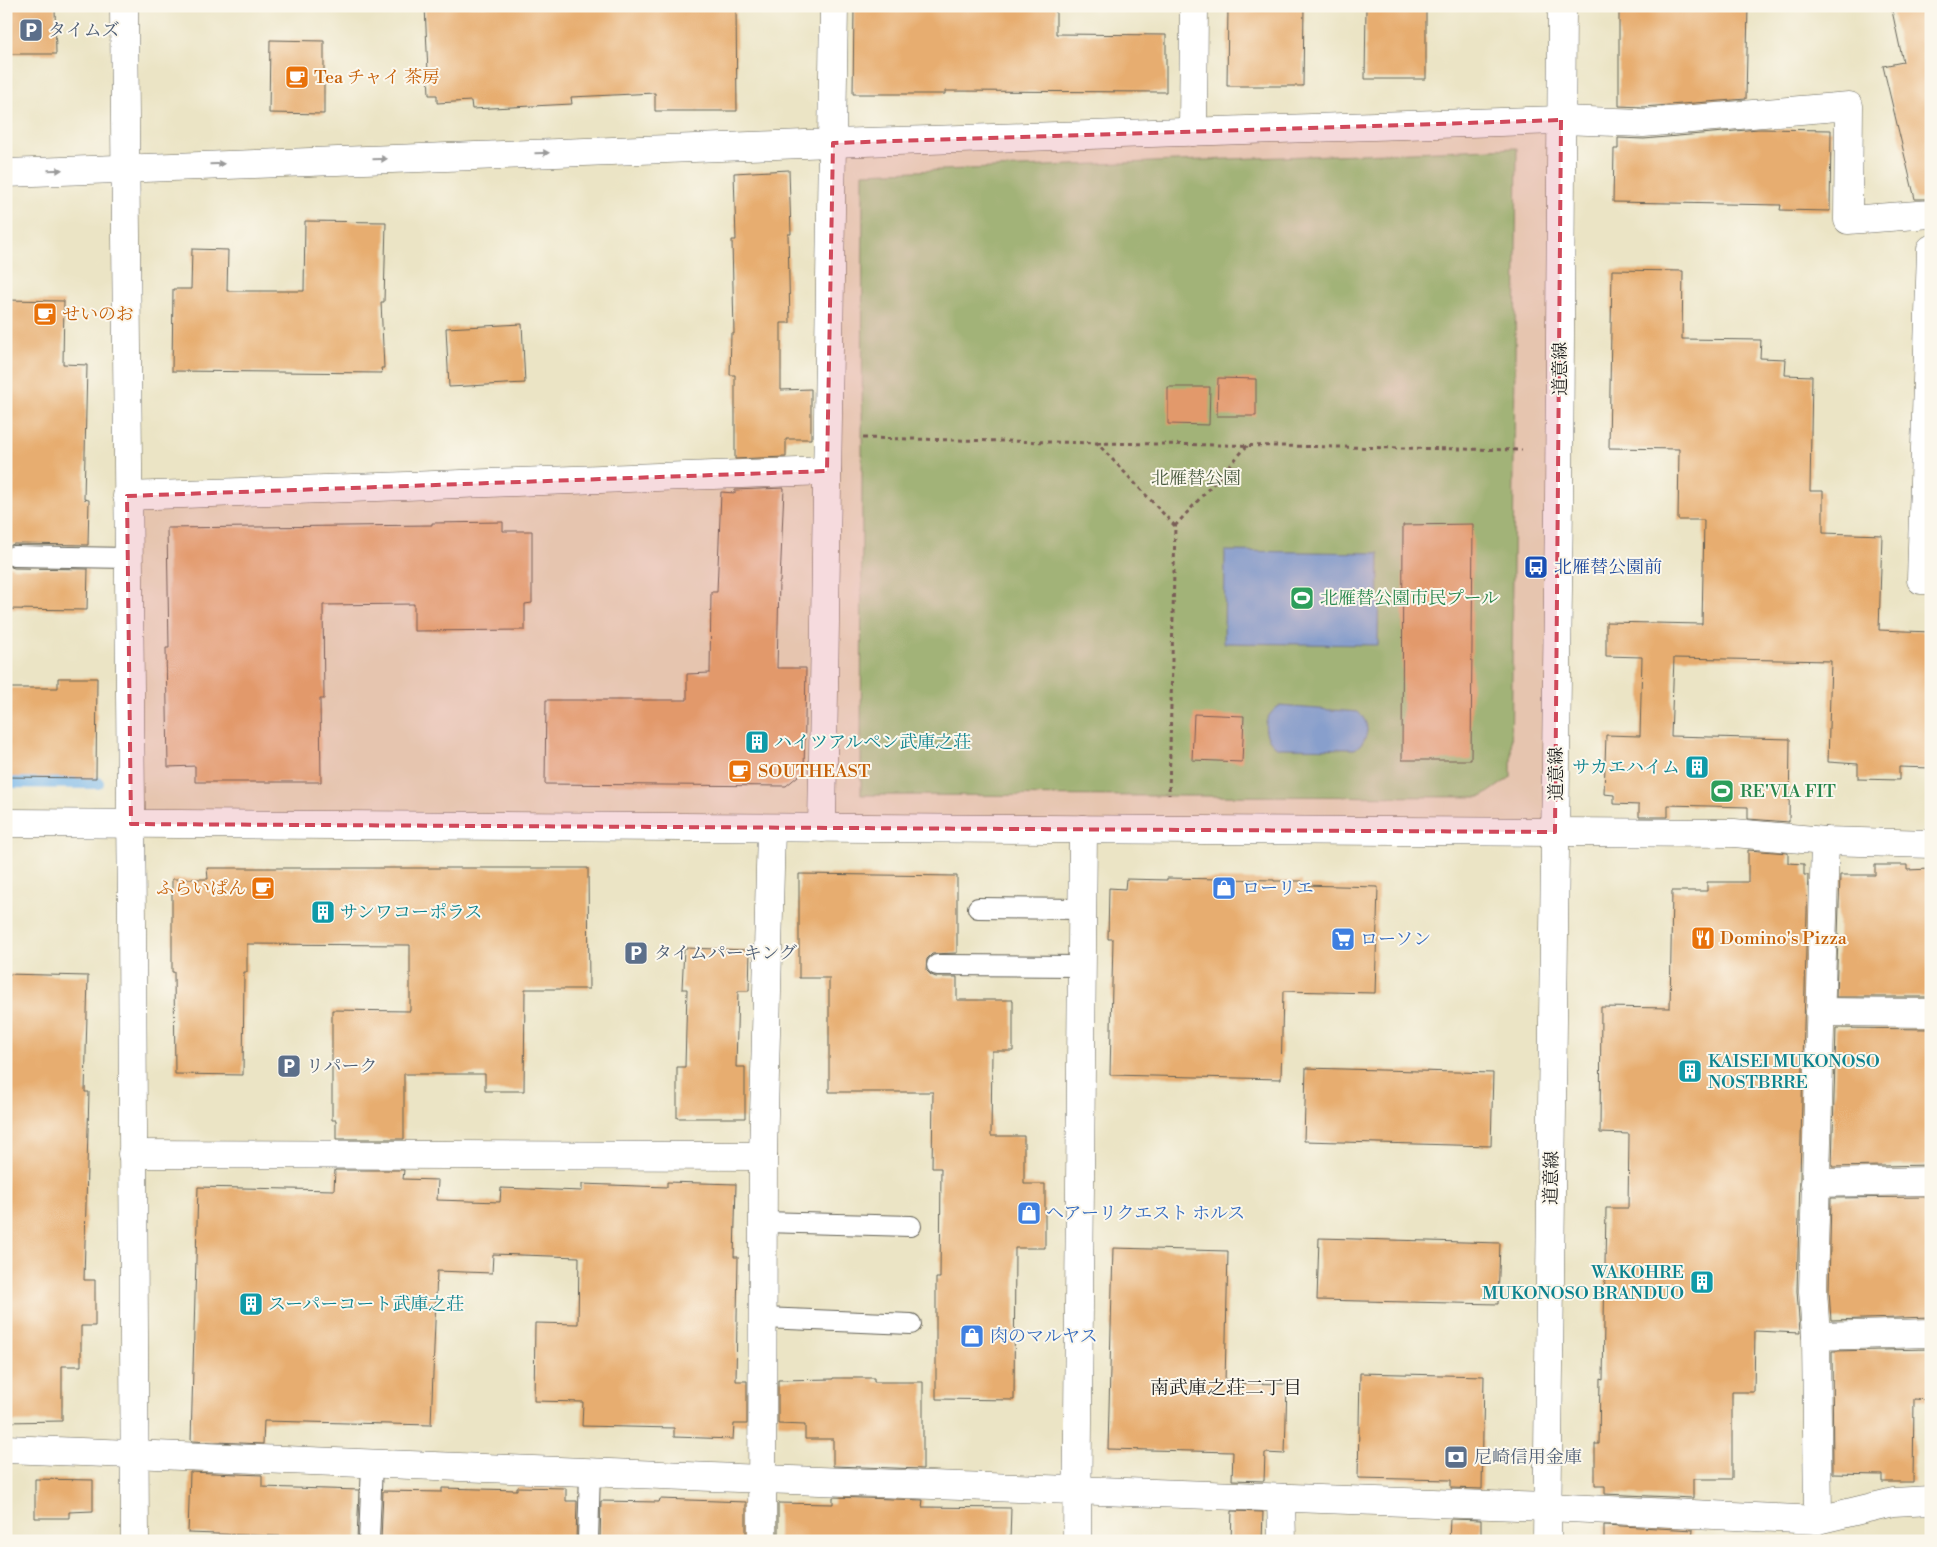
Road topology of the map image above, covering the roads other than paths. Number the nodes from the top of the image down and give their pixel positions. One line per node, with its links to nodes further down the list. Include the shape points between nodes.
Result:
1 (124, 6): 8 (street)
2 (834, 6): 7 (street)
3 (1194, 6): 6 (street)
4 (1562, 6): 5 (street, 道意線)
5 (1561, 120): 6 (street); 10 (street, via 1643,123 1849,106 1848,220); 22 (street, 道意線)
6 (1193, 132): 7 (street)
7 (833, 143): 8 (street, one-way to 7); 12 (street)
8 (124, 168): 9 (street, one-way to 8); 13 (street)
9 (6, 172)
10 (1931, 214)
11 (1931, 249): 16 (street, via 1921,580)
12 (827, 471): 13 (street); 20 (street)
13 (127, 496): 15 (street)
14 (14, 556): 15 (lane)
15 (128, 558): 18 (street)
16 (1931, 580)
17 (6, 823): 18 (street)
18 (130, 824): 19 (street); 31 (street)
19 (771, 828): 20 (street); 32 (street)
20 (822, 828): 21 (street)
21 (1082, 829): 22 (street); 26 (street)
22 (1555, 832): 23 (street, via 1734,833); 49 (street, 道意線)
23 (1824, 841): 24 (street); 29 (street)
24 (1931, 844)
25 (978, 908): 26 (lane)
26 (1082, 909): 28 (street)
27 (937, 965): 28 (lane)
28 (1081, 966): 46 (street)
29 (1820, 1012): 30 (street); 34 (street)
30 (1931, 1013)
31 (132, 1154): 32 (street); 42 (street)
32 (763, 1156): 35 (street)
33 (1931, 1181): 34 (street)
34 (1815, 1183): 40 (street, via 1813,1291)
35 (763, 1222): 36 (lane); 37 (street)
36 (911, 1226)
37 (763, 1318): 38 (lane); 45 (street)
38 (911, 1324)
39 (1931, 1333): 40 (street)
40 (1816, 1336): 50 (street)
41 (6, 1449): 42 (street)
42 (134, 1454): 43 (street); 51 (street)
43 (372, 1464): 44 (street); 52 (lane)
44 (590, 1472): 45 (street); 53 (lane)
45 (763, 1479): 46 (street); 54 (street)
46 (1078, 1491): 47 (street); 55 (street)
47 (1281, 1498): 49 (street); 56 (street)
48 (1931, 1500): 50 (street, via 1893,1502)
49 (1547, 1507): 50 (street); 57 (street, 道意線)
50 (1818, 1520)
51 (135, 1541)
52 (369, 1541)
53 (588, 1541)
54 (762, 1541)
55 (1077, 1541)
56 (1282, 1541)
57 (1547, 1541)

